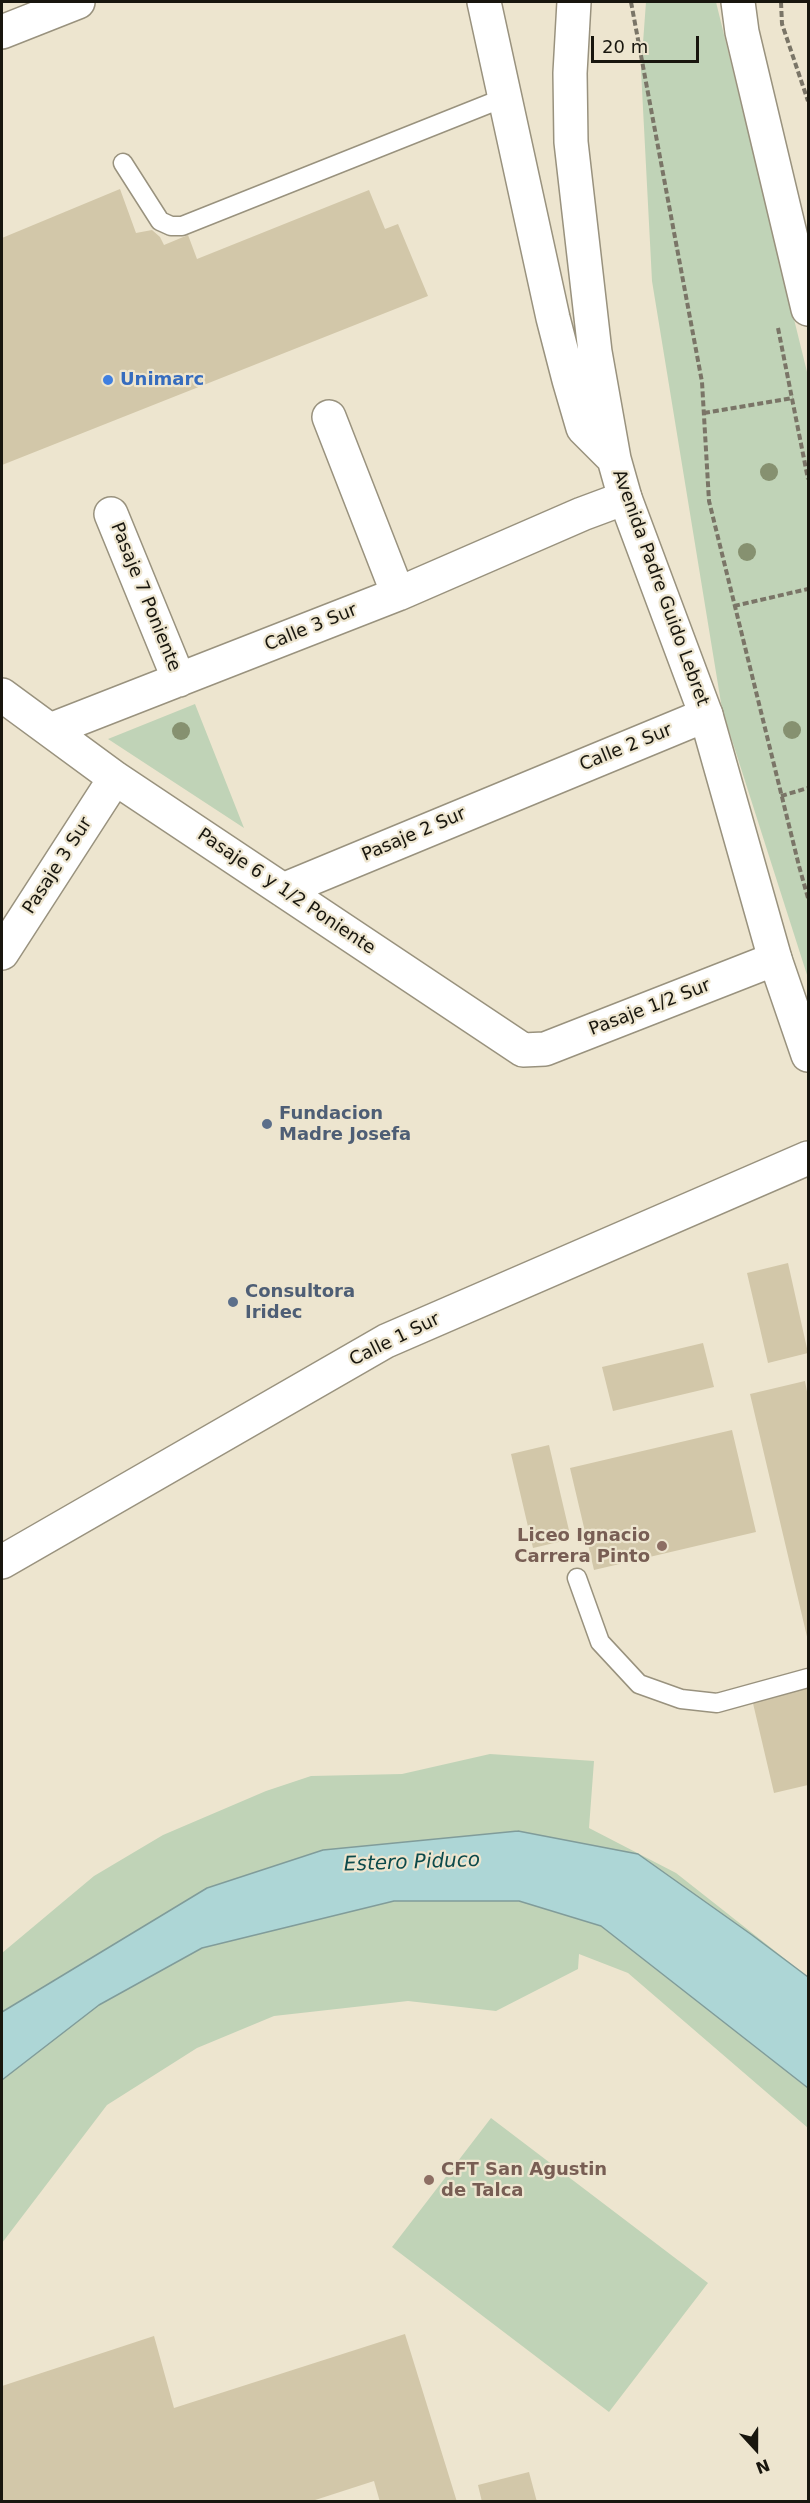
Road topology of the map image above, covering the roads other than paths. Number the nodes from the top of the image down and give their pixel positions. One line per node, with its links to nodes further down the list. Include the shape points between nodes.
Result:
1 (78, 2): 5 (street)
2 (484, 2): 6 (street)
3 (574, 2): 10 (street, Avenida Padre Guido Lebret, via 571,142 595,352)
4 (738, 2): 8 (street)
5 (2, 32)
6 (506, 98): 7 (lane, via 182,226 160,220); 10 (street, via 553,318 580,418 583,428)
7 (123, 164)
8 (808, 309)
9 (329, 417): 13 (street)
10 (614, 459): 11 (street, Avenida Padre Guido Lebret)
11 (625, 498): 13 (street, Calle 3 Sur); 16 (street, Avenida Padre Guido Lebret)
12 (111, 514): 14 (street, Pasaje 7 Poniente)
13 (398, 594): 14 (street, Calle 3 Sur)
14 (179, 680): 17 (street, Calle 3 Sur)
15 (2, 695): 17 (street)
16 (706, 715): 19 (street, Calle 2 Sur); 22 (street, Avenida Padre Guido Lebret)
17 (50, 730): 18 (street, Pasaje 6 y 1/2 Poniente)
18 (115, 778): 20 (street, Pasaje 6 y 1/2 Poniente); 21 (street, Pasaje 3 Sur)
19 (545, 781): 20 (street, Pasaje 2 Sur)
20 (283, 890): 23 (street, Pasaje 6 y 1/2 Poniente)
21 (2, 953)
22 (775, 959): 23 (street, Pasaje 1/2 Sur, via 545,1049); 24 (street, Avenida Padre Guido Lebret)
23 (524, 1050)
24 (808, 1055)
25 (808, 1158): 26 (street, Calle 1 Sur, via 386,1341)
26 (2, 1562)
27 (577, 1578): 28 (lane, via 600,1642 639,1684 681,1699 717,1703)
28 (808, 1678)

